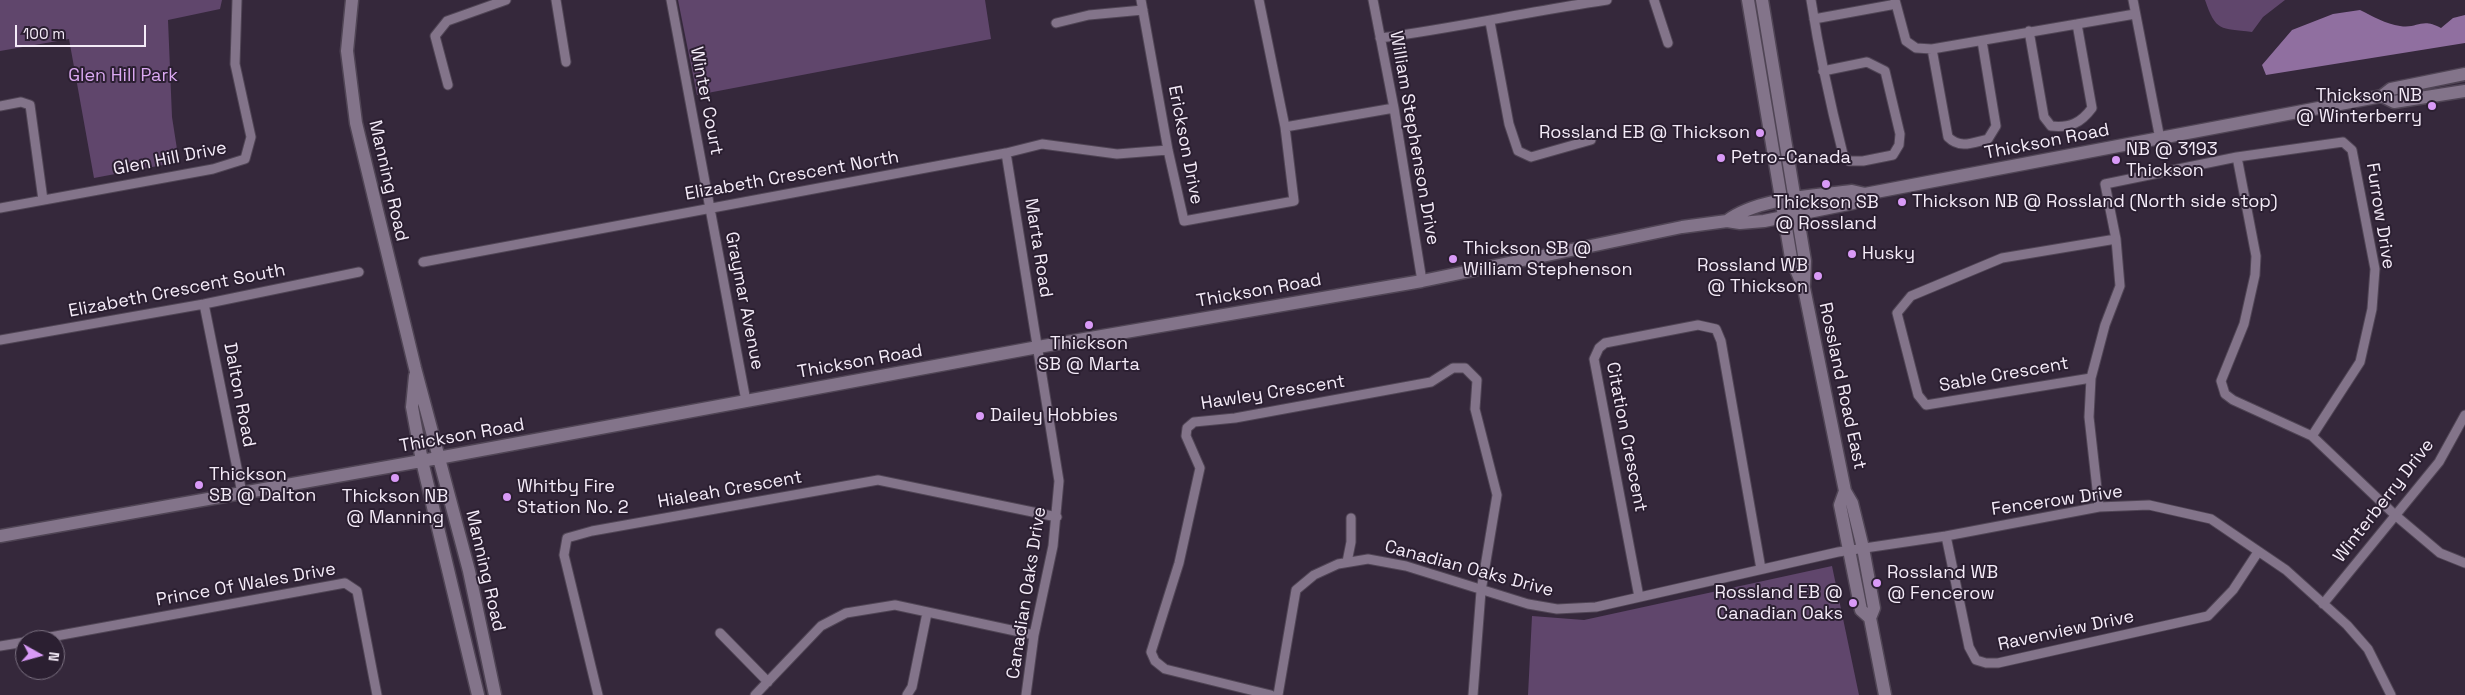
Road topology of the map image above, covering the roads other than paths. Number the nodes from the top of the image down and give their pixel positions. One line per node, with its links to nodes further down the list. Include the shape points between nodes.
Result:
1 (237, 0): 42 (street, Glen Hill Drive, via 235,64 251,137 245,159 213,169)
2 (352, 0): 58 (main road, Manning Road, via 347,51 356,123)
3 (506, 0): 30 (street, via 447,22 435,36)
4 (556, 0): 27 (street)
5 (670, 0): 45 (street, Winter Court)
6 (1141, 0): 16 (street, Erickson Drive)
7 (1259, 0): 35 (street, Erickson Drive)
8 (1373, 0): 23 (street, William Stephenson Drive)
9 (1606, 0): 19 (street)
10 (1654, 0): 25 (street)
11 (1748, 0): 44 (main road, Rossland Road East)
12 (1762, 0): 43 (main road, Rossland Road East)
13 (1811, 0): 18 (street)
14 (2133, 0): 17 (street)
15 (1896, 2): 18 (street); 26 (street, via 1906,41 1916,48)
16 (1143, 10): 20 (street, via 1089,15); 38 (street, Erickson Drive)
17 (2135, 14): 21 (street); 36 (street)
18 (1814, 20): 28 (street)
19 (1490, 22): 23 (street); 37 (street, via 1509,124 1518,151 1531,157)
20 (1056, 23)
21 (2077, 24): 22 (street); 22 (street, via 2092,108 2082,122 2060,127 2051,126 2044,117)
22 (2029, 32): 24 (street)
23 (1380, 38): 34 (street, William Stephenson Drive)
24 (1982, 41): 26 (street); 26 (street, via 1996,126 1988,139 1964,145 1954,144 1948,137)
25 (1668, 43)
26 (1932, 49)
27 (566, 62)
28 (1823, 71): 28 (street, via 1842,154 1849,161 1892,154 1899,145 1900,134 1884,71 1867,62)
29 (2465, 76): 32 (main road, Thickson Road, via 2391,89)
30 (448, 85)
31 (2465, 91): 32 (main road, Thickson Road, via 2394,102)
32 (2382, 96): 36 (main road, Thickson Road)
33 (0, 106): 42 (street, via 21,102 30,105)
34 (1394, 108): 35 (street); 53 (street, William Stephenson Drive)
35 (1285, 127): 38 (street, Erickson Drive, via 1294,201 1184,221)
36 (2160, 139): 41 (main road, Thickson Road)
37 (1591, 140)
38 (1168, 150): 39 (street, Elizabeth Crescent North, via 1117,154 1042,144)
39 (1006, 153): 45 (street, Elizabeth Crescent North); 57 (street, Marta Road)
40 (2237, 157): 50 (street, Furrow Drive, via 2104,184); 62 (street, via 2256,256 2255,275 2244,324 2221,381 2225,394 2234,400); 62 (street, Furrow Drive, via 2343,142 2352,150 2375,270 2372,309 2360,362)
41 (1865, 194): 43 (main road, Thickson Road, via 1852,191); 47 (main road, Thickson Road, via 1853,203)
42 (43, 200): 46 (street, Glen Hill Drive)
43 (1795, 200): 44 (main road, Thickson Road); 47 (main road, Rossland Road East)
44 (1782, 202): 48 (main road, Rossland Road East); 49 (main road, Thickson Road, via 1740,211)
45 (710, 207): 51 (street, Elizabeth Crescent North); 60 (street, Graymar Avenue)
46 (0, 208)
47 (1798, 214): 48 (main road, Thickson Road); 54 (main road, Rossland Road East, via 1806,262)
48 (1784, 217): 49 (main road, Thickson Road, via 1740,223); 54 (main road, Rossland Road East, via 1791,258)
49 (1727, 221): 53 (main road, Thickson Road, via 1682,227)
50 (2116, 239): 59 (street, Furrow Drive, via 2120,286 2105,325); 59 (street, Sable Crescent, via 2002,258 1911,296 1898,313 1918,395 1926,405)
51 (423, 262)
52 (359, 272): 55 (street, Elizabeth Crescent South)
53 (1422, 281): 57 (main road, Thickson Road)
54 (1804, 288): 65 (main road, Rossland Road East)
55 (204, 304): 56 (street, Elizabeth Crescent South); 66 (street, Dalton Road)
56 (0, 340)
57 (1038, 347): 60 (main road, Thickson Road); 69 (street, Canadian Oaks Drive, via 1059,481)
58 (415, 368): 63 (main road, Manning Road); 64 (main road, Manning Road, via 412,407)
59 (2091, 378): 67 (street, Furrow Drive, via 2089,417)
60 (746, 401): 63 (main road, Thickson Road)
61 (2465, 415): 68 (street, Winterberry Drive, via 2439,462)
62 (2312, 436): 68 (street)
63 (438, 458): 64 (main road, Thickson Road); 92 (main road, Manning Road, via 469,571)
64 (422, 461): 66 (main road, Thickson Road); 91 (main road, Manning Road)
65 (1846, 491): 73 (main road, Rossland Road East); 74 (main road, Rossland Road East, via 1840,504)
66 (242, 493): 71 (main road, Thickson Road)
67 (2099, 507): 72 (street, Fencerow Drive); 75 (street, Fencerow Drive, via 2149,505 2211,519)
68 (2395, 515): 77 (street, via 2440,553); 81 (street, Winterberry Drive)
69 (1057, 517): 86 (street, Canadian Oaks Drive, via 1054,546); 93 (street, Hialeah Crescent, via 878,480 567,538 564,555)
70 (1351, 518): 76 (street)
71 (0, 536)
72 (1946, 536): 73 (street, Fencerow Drive); 75 (street, Ravenview Drive, via 1970,647 1976,660 1986,663 2208,616 2233,590)
73 (1863, 548): 74 (street, Canadian Oaks Drive); 83 (main road, Rossland Road East, via 1874,608)
74 (1850, 550): 78 (street, Canadian Oaks Drive); 83 (main road, Rossland Road East, via 1861,610)
75 (2258, 552): 81 (street, Fencerow Drive, via 2286,570)
76 (1347, 562): 79 (street, Canadian Oaks Drive, via 1368,559 1406,566); 98 (street, Canadian Oaks Drive, via 1314,575 1296,590)
77 (2465, 563)
78 (1761, 569): 80 (street, Canadian Oaks Drive); 80 (street, Citation Crescent, via 1721,341 1716,329 1698,325 1605,343 1594,359)
79 (1481, 591): 80 (street, Canadian Oaks Drive, via 1557,609 1596,607); 97 (street, Hawley Crescent, via 1497,495 1475,410 1477,380 1465,368 1452,368 1430,382 1235,418 1194,422 1187,428 1186,436 1200,468 1180,563 1151,652 1155,662 1165,669); 99 (street)
80 (1639, 597)
81 (2323, 604): 101 (street, Fencerow Drive, via 2368,649)
82 (927, 614): 86 (street); 89 (street, via 895,605 846,612 821,626); 95 (street)
83 (1870, 618): 100 (main road, Rossland Road East)
84 (720, 633): 89 (street)
85 (65, 634): 90 (street, Prince Of Wales Drive, via 345,583 357,591)
86 (1034, 635): 96 (street, Canadian Oaks Drive)
87 (15, 644): 88 (street)
88 (0, 646)
89 (768, 682): 94 (street)
90 (378, 695)
91 (478, 695)
92 (495, 695)
93 (598, 695)
94 (756, 695)
95 (908, 695)
96 (1026, 695)
97 (1271, 695)
98 (1278, 695)
99 (1472, 695)
100 (1885, 695)
101 (2391, 695)

